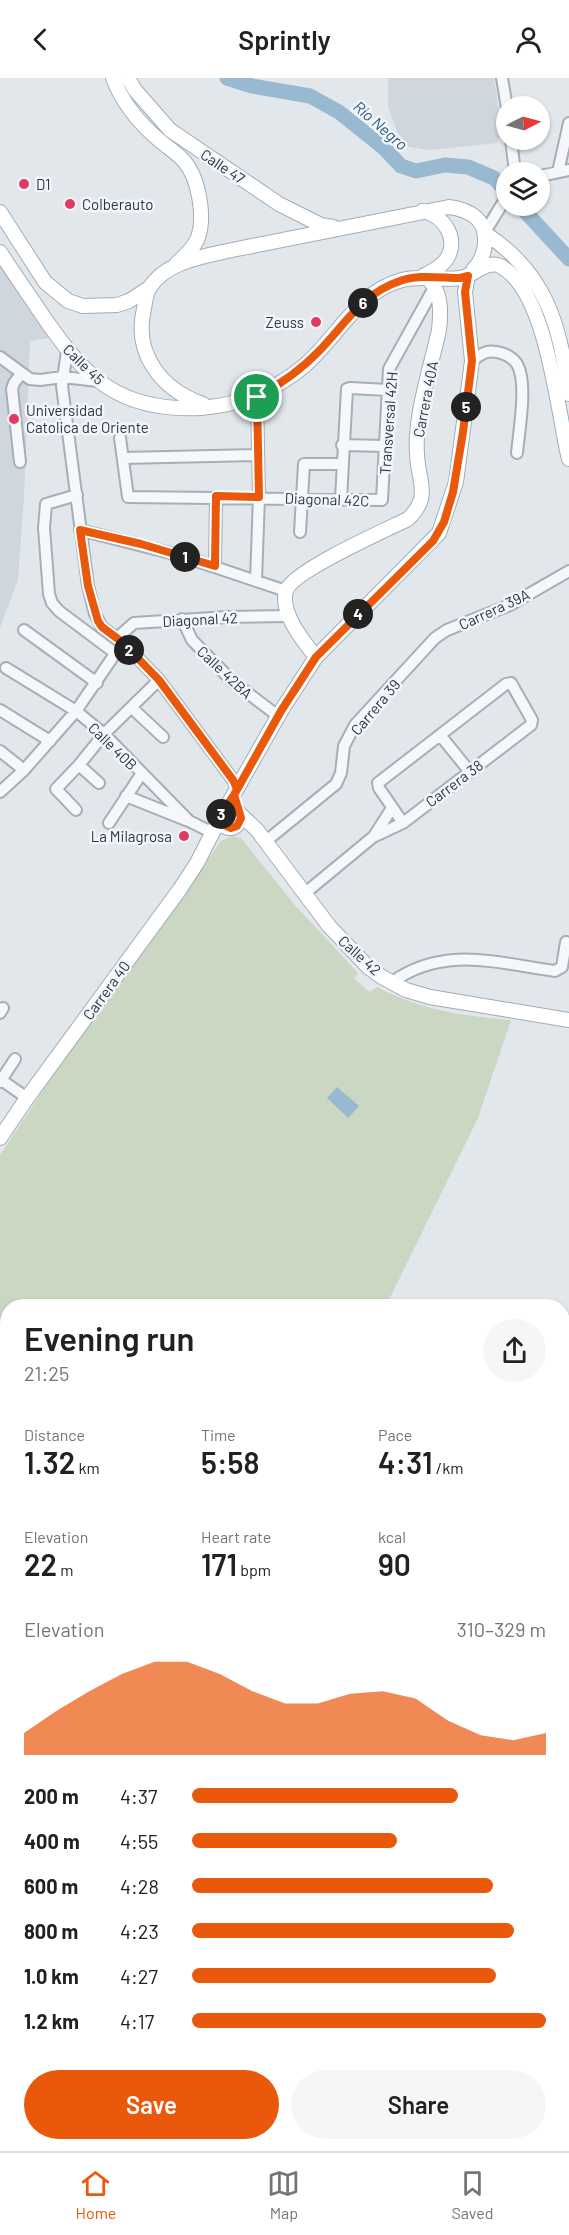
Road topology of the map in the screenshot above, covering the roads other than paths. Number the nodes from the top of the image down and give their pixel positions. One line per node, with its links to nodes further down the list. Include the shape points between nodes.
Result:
1 (113, 78): 13 (main road, Calle 47, via 119,94 138,119 193,174 201,213 198,238)
2 (128, 78): 10 (main road, Calle 47, via 170,130 279,204 321,225)
3 (502, 78): 4 (street)
4 (505, 96)
5 (569, 123): 6 (street)
6 (564, 171)
7 (422, 211): 10 (main road); 11 (main road, via 449,207 466,211); 15 (main road, via 441,218 451,243 450,252)
8 (0, 212): 16 (main road, via 45,282 68,301 83,306 117,304)
9 (496, 212): 11 (street)
10 (338, 228): 13 (main road)
11 (483, 228): 14 (main road, via 484,250 479,264); 25 (main road, via 524,267 549,305 564,354)
12 (0, 252): 17 (main road, Calle 45)
13 (174, 266): 16 (main road, Calle 47)
14 (468, 276): 15 (main road); 19 (main road, via 465,292); 34 (main road, via 485,266 498,265 523,290 551,364)
15 (427, 280): 24 (street, Transversal 42H, via 389,369); 27 (main road, Calle 45, via 401,280 366,299 305,365); 49 (main road, Carrera 40A, via 439,297 441,314 416,433 423,490 420,504 408,519 314,567)
16 (149, 288): 28 (main road, via 141,333 150,365 176,392)
17 (67, 351): 21 (street); 23 (main road, Calle 45)
18 (0, 357): 20 (street)
19 (472, 361): 32 (street, via 493,350 516,362 522,385); 56 (main road, via 456,482 439,533)
20 (21, 374): 22 (street); 36 (street, via 12,389)
21 (63, 377): 22 (street); 23 (street); 26 (street)
22 (40, 380): 26 (street)
23 (98, 381): 28 (main road, Calle 45, via 119,394 159,407)
24 (388, 390): 30 (street, via 347,389); 31 (street, Transversal 42H)
25 (569, 394)
26 (63, 395): 38 (street)
27 (257, 397): 28 (main road, Calle 45); 33 (street)
28 (211, 407)
29 (120, 438): 35 (street)
30 (342, 445): 31 (street); 37 (street)
31 (386, 446): 43 (street, Transversal 42H)
32 (518, 453)
33 (258, 455): 35 (street); 40 (street)
34 (568, 455)
35 (123, 458): 39 (street, Diagonal 42C, via 128,497)
36 (20, 462)
37 (341, 464): 41 (street, via 304,464); 42 (street)
38 (77, 495): 44 (street); 55 (street, via 45,504 47,584 52,603)
39 (216, 496): 40 (street, Diagonal 42C); 46 (street)
40 (259, 497): 41 (street, Diagonal 42C); 48 (street)
41 (302, 498): 42 (street, Diagonal 42C); 45 (street)
42 (341, 499): 43 (street, Diagonal 42C)
43 (382, 500)
44 (80, 530): 46 (street); 53 (street, via 95,614 102,627)
45 (300, 532)
46 (215, 566): 48 (street)
47 (569, 571): 54 (street, Carrera 39A, via 510,605 447,630)
48 (256, 581): 49 (street)
49 (286, 591): 50 (main road)
50 (289, 616): 51 (street, Diagonal 42); 56 (main road)
51 (182, 619): 53 (street, Diagonal 42, via 134,623); 63 (street, Calle 42BA, via 192,640 232,681)
52 (24, 630): 59 (street)
53 (120, 640): 55 (street, Diagonal 42); 58 (street)
54 (422, 651): 85 (street, Carrera 39, via 355,725 345,746 336,784)
55 (115, 653): 59 (street, Diagonal 42)
56 (316, 657): 63 (main road)
57 (6, 668): 62 (street, Calle 40B)
58 (159, 680): 60 (street); 75 (street)
59 (96, 683): 62 (street, Diagonal 42)
60 (132, 708): 64 (street); 66 (street)
61 (0, 710): 67 (street)
62 (76, 711): 64 (street, Calle 40B); 67 (street, Diagonal 42)
63 (278, 717): 75 (main road)
64 (104, 734): 69 (street); 72 (street, Calle 40B)
65 (440, 735): 71 (street); 71 (street, Carrera 38, via 511,683 532,723); 77 (street, via 378,783)
66 (163, 737)
67 (50, 741): 70 (street, Diagonal 42)
68 (0, 752): 70 (street)
69 (79, 765): 73 (street); 78 (street, via 56,789)
70 (24, 770): 74 (street, Diagonal 42)
71 (470, 772): 82 (street, Carrera 38)
72 (142, 773): 76 (street); 80 (street, Calle 40B)
73 (99, 783)
74 (0, 792)
75 (236, 792): 79 (main road)
76 (126, 796): 80 (street); 81 (street)
77 (392, 808): 82 (street); 84 (street, Carrera 38)
78 (76, 810)
79 (231, 817): 83 (main road, Carrera 40); 85 (main road)
80 (189, 821): 83 (street, Calle 40B)
81 (109, 823)
82 (403, 823): 84 (street, Carrera 38)
83 (211, 836): 92 (main road, Carrera 40, via 180,889)
84 (373, 837): 86 (street, Carrera 38)
85 (264, 840): 86 (main road, Calle 42)
86 (304, 894): 88 (main road, Calle 42, via 368,967)
87 (566, 942): 88 (street, via 562,967 555,971 462,958 428,963)
88 (392, 982): 89 (main road, Calle 42, via 439,999)
89 (569, 1020)
90 (15, 1059): 91 (street)
91 (0, 1080): 92 (street)
92 (27, 1098): 93 (main road, Carrera 40)
93 (0, 1138)

